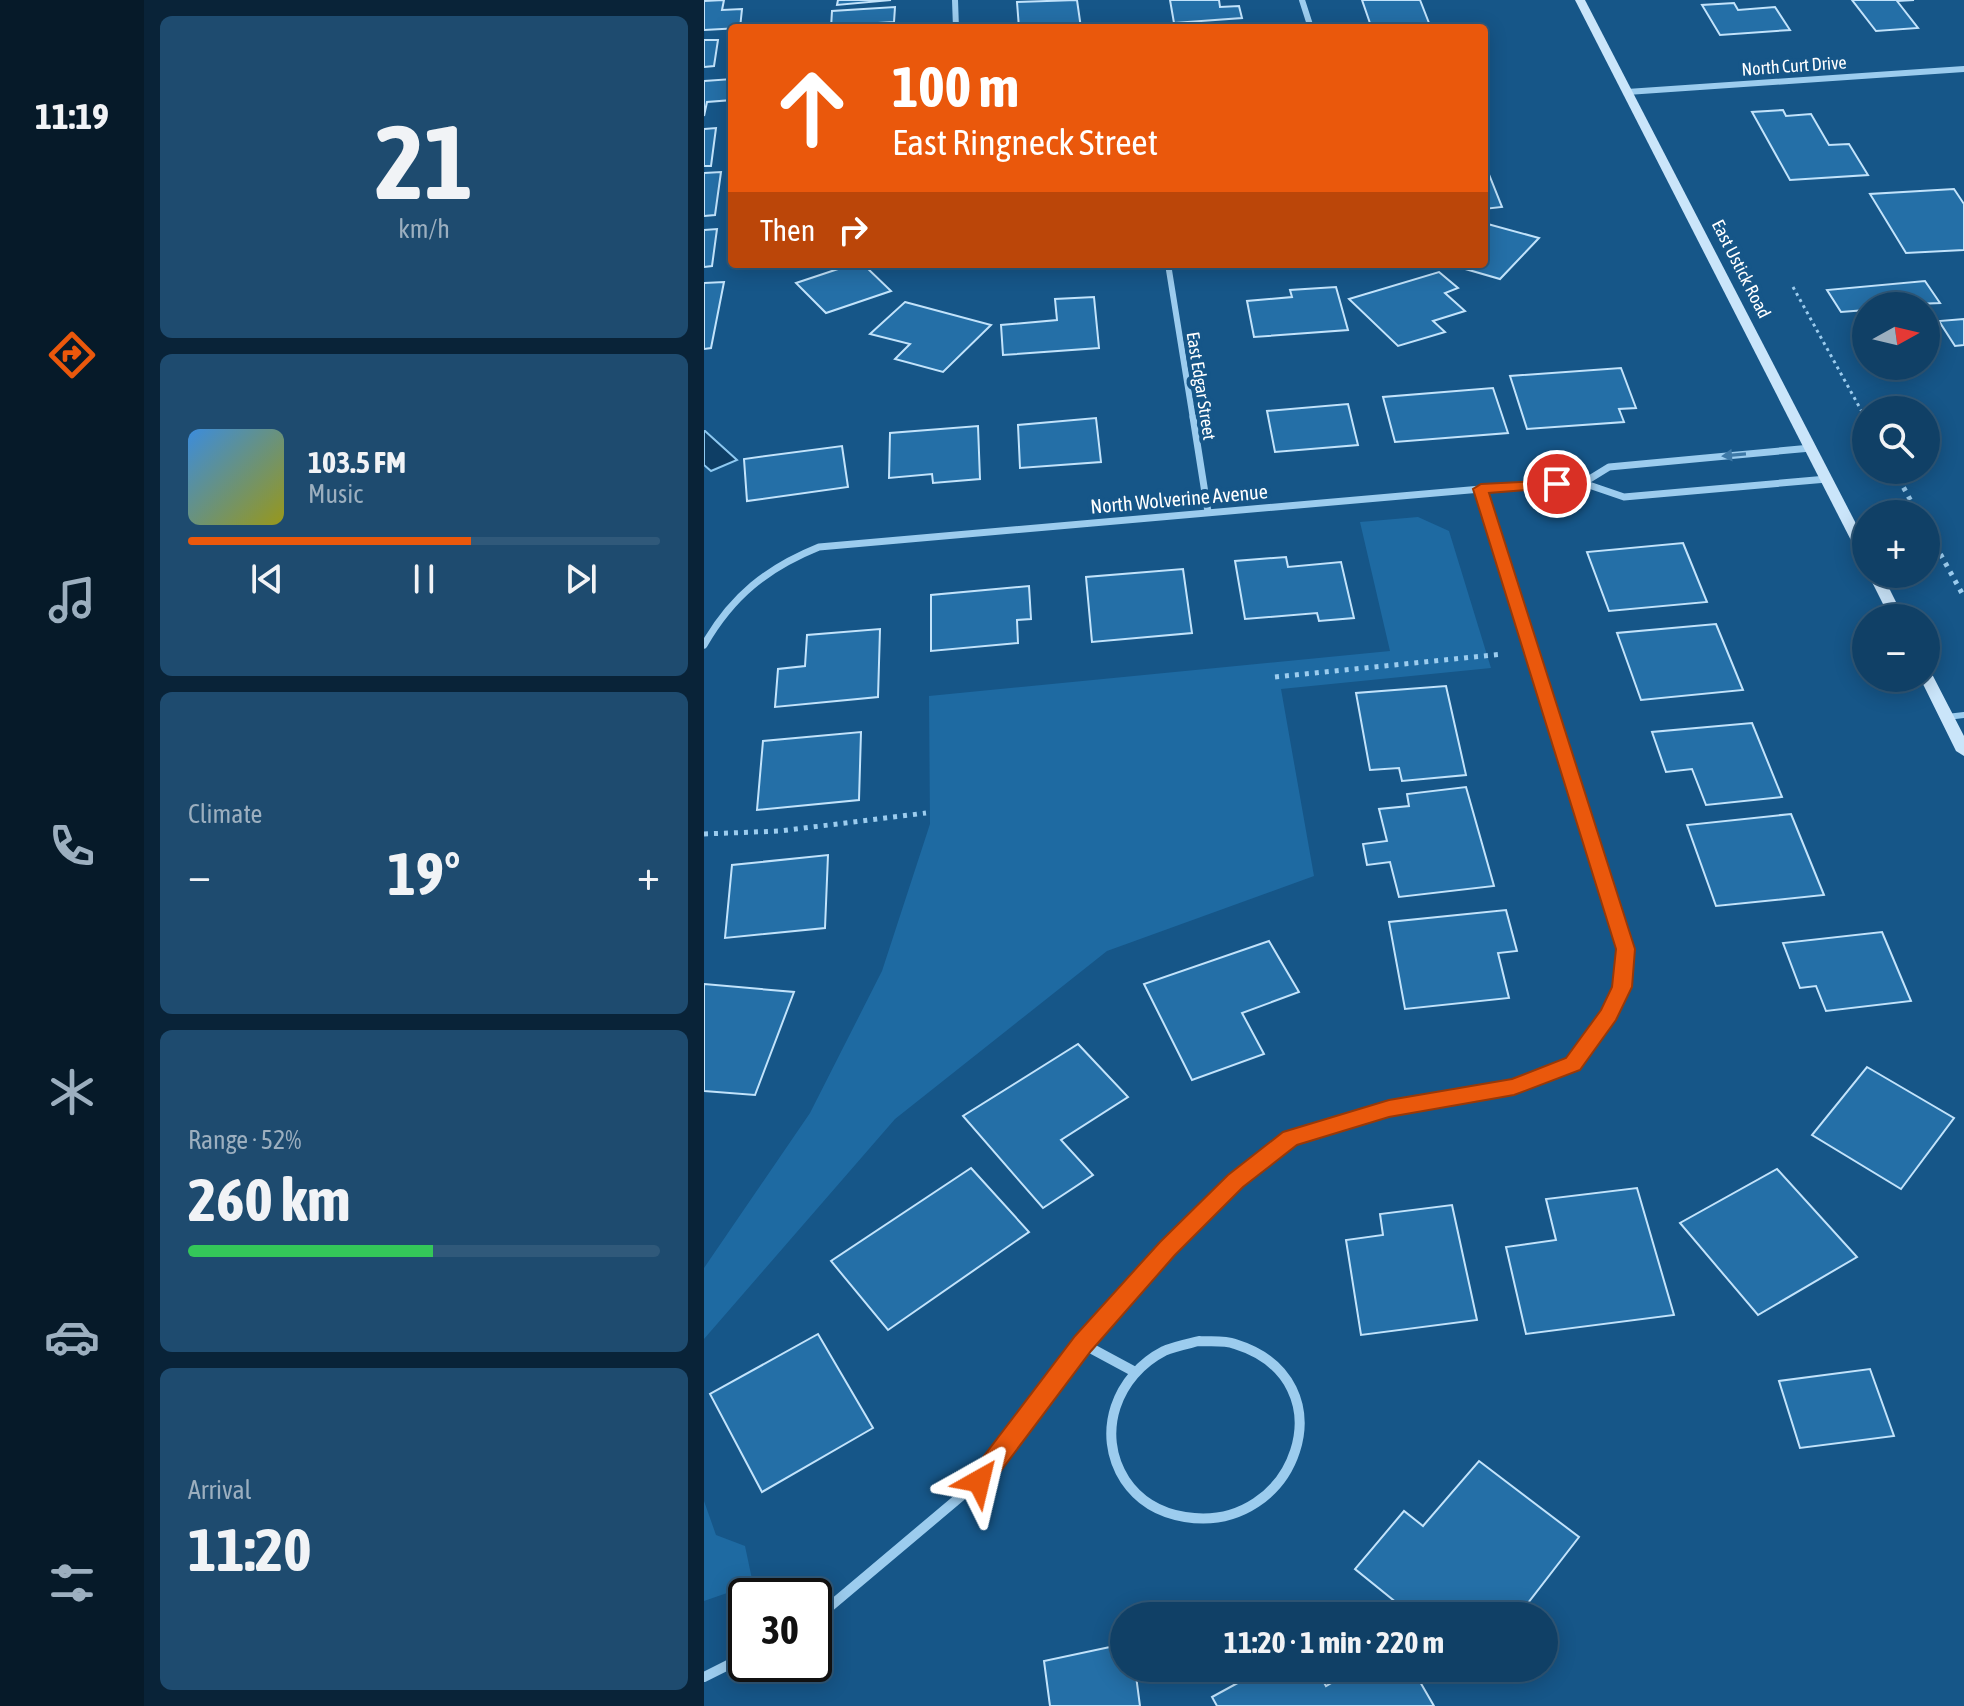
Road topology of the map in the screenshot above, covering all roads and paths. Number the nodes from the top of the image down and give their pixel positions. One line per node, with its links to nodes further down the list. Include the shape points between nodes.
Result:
1 (955, 0): 4 (street)
2 (1302, 0): 5 (street)
3 (1580, 0): 7 (main road, East Ustick Road)
4 (956, 24)
5 (1310, 24)
6 (1964, 69): 7 (street, North Curt Drive)
7 (1627, 92): 11 (main road, East Ustick Road)
8 (1169, 268): 15 (street, East Edgar Street)
9 (1793, 287): 10 (path)
10 (1853, 396)
11 (1811, 448): 12 (main road, East Ustick Road); 13 (street, North Wolverine Avenue, one-way to 13, via 1609,467)
12 (1827, 479): 13 (street, North Wolverine Avenue, via 1624,497); 16 (main road, East Ustick Road)
13 (1583, 483): 14 (street, North Wolverine Avenue)
14 (1481, 489): 15 (street, North Wolverine Avenue); 20 (street)
15 (1208, 512): 19 (street, North Wolverine Avenue, via 819,547 780,561 753,580)
16 (1852, 528)
17 (1940, 553): 18 (path)
18 (1964, 597)
19 (704, 645)
20 (1532, 652): 21 (path); 28 (street, via 1625,949 1622,987 1609,1014 1573,1064 1514,1087 1389,1109 1290,1138 1236,1181)
21 (1275, 677)
22 (1934, 692): 24 (main road)
23 (1964, 715): 24 (lane)
24 (1947, 717): 25 (main road)
25 (1964, 751)
26 (926, 813): 27 (path, via 780,831)
27 (704, 834)
28 (1083, 1344): 29 (street); 30 (street, via 979,1481)
29 (1135, 1372): 29 (street, via 1115,1402 1109,1437 1118,1471 1141,1499 1174,1516 1213,1519 1250,1508 1280,1485 1298,1453 1302,1418 1291,1385 1268,1359 1236,1344 1199,1341 1164,1351)
30 (832, 1605)
31 (728, 1665): 32 (street)
32 (704, 1677)

